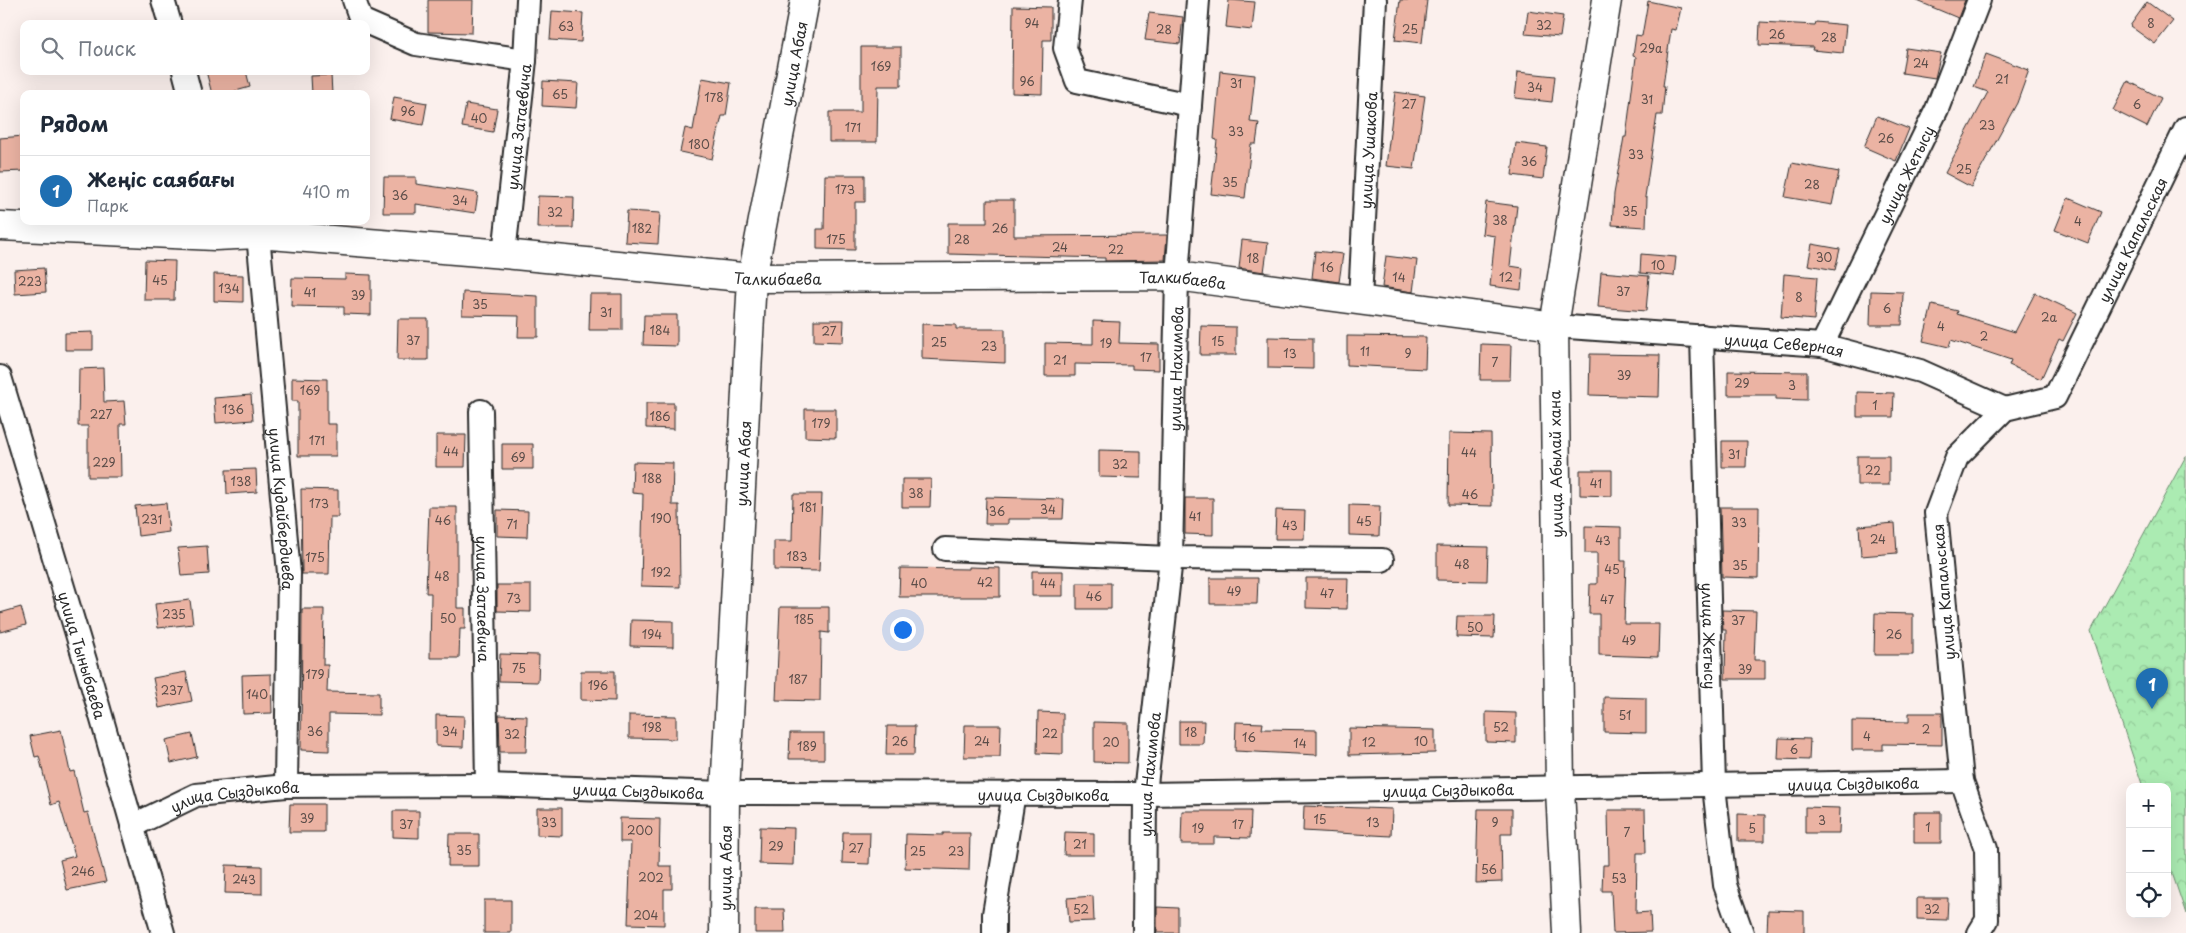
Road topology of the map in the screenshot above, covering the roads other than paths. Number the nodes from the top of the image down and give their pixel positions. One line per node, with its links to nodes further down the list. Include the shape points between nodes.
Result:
1 (163, 0): 10 (street)
2 (354, 0): 11 (street)
3 (528, 0): 13 (street, улица Затаевича)
4 (805, 0): 23 (street, улица Абая)
5 (1070, 0): 16 (street, via 1065,48 1076,81)
6 (1198, 0): 16 (street, улица Нахимова)
7 (1375, 0): 24 (street, улица Ушакова)
8 (1606, 0): 25 (street, улица Абылай хана)
9 (1980, 0): 27 (street, улица Жетысу, via 1936,109)
10 (169, 20)
11 (361, 20)
12 (370, 24): 13 (street, via 416,44)
13 (525, 60): 21 (street, улица Затаевича)
14 (185, 75): 15 (street)
15 (189, 90)
16 (1190, 105): 22 (street, улица Нахимова)
17 (2186, 128): 29 (street, улица Капальская, via 2055,397)
18 (0, 226): 19 (street, Талкибаева)
19 (214, 228): 20 (street, Талкибаева)
20 (258, 234): 21 (street, Талкибаева); 35 (street, улица Кудайбердиева, via 289,573)
21 (504, 254): 23 (street, Талкибаева)
22 (1177, 276): 23 (street, Талкибаева); 24 (street, Талкибаева); 32 (street, улица Нахимова)
23 (752, 278): 39 (street, улица Абая)
24 (1360, 300): 25 (street, Талкибаева)
25 (1554, 326): 26 (street, улица Северная); 38 (street, улица Абылай хана)
26 (1702, 336): 27 (street, улица Северная); 37 (street, улица Жетысу)
27 (1822, 345): 29 (street, улица Северная, via 1920,371)
28 (0, 376): 42 (street, улица Тыныбаева)
29 (2005, 409): 34 (street, улица Капальская, via 1957,457 1936,512)
30 (481, 411): 36 (street, улица Затаевича)
31 (945, 550): 32 (street)
32 (1171, 558): 33 (street); 41 (street, улица Нахимова)
33 (1382, 560)
34 (1962, 781): 37 (street, улица Сыздыкова); 49 (street, улица Капальская, via 1986,849 1987,920)
35 (286, 786): 36 (street, улица Сыздыкова); 42 (street, улица Сыздыкова, via 196,795)
36 (487, 786): 39 (street, улица Сыздыкова)
37 (1714, 786): 38 (street, улица Сыздыкова); 48 (street, улица Жетысу, via 1725,885)
38 (1560, 789): 41 (street, улица Сыздыкова); 47 (street, улица Абылай хана)
39 (725, 793): 40 (street, улица Сыздыкова); 44 (street, улица Абая)
40 (1014, 793): 41 (street, улица Сыздыкова); 45 (street, via 994,914)
41 (1145, 794): 46 (street, улица Нахимова)
42 (132, 826): 43 (street, улица Тыныбаева)
43 (162, 933)
44 (724, 933)
45 (994, 933)
46 (1144, 933)
47 (1567, 933)
48 (1742, 933)
49 (1979, 933)

